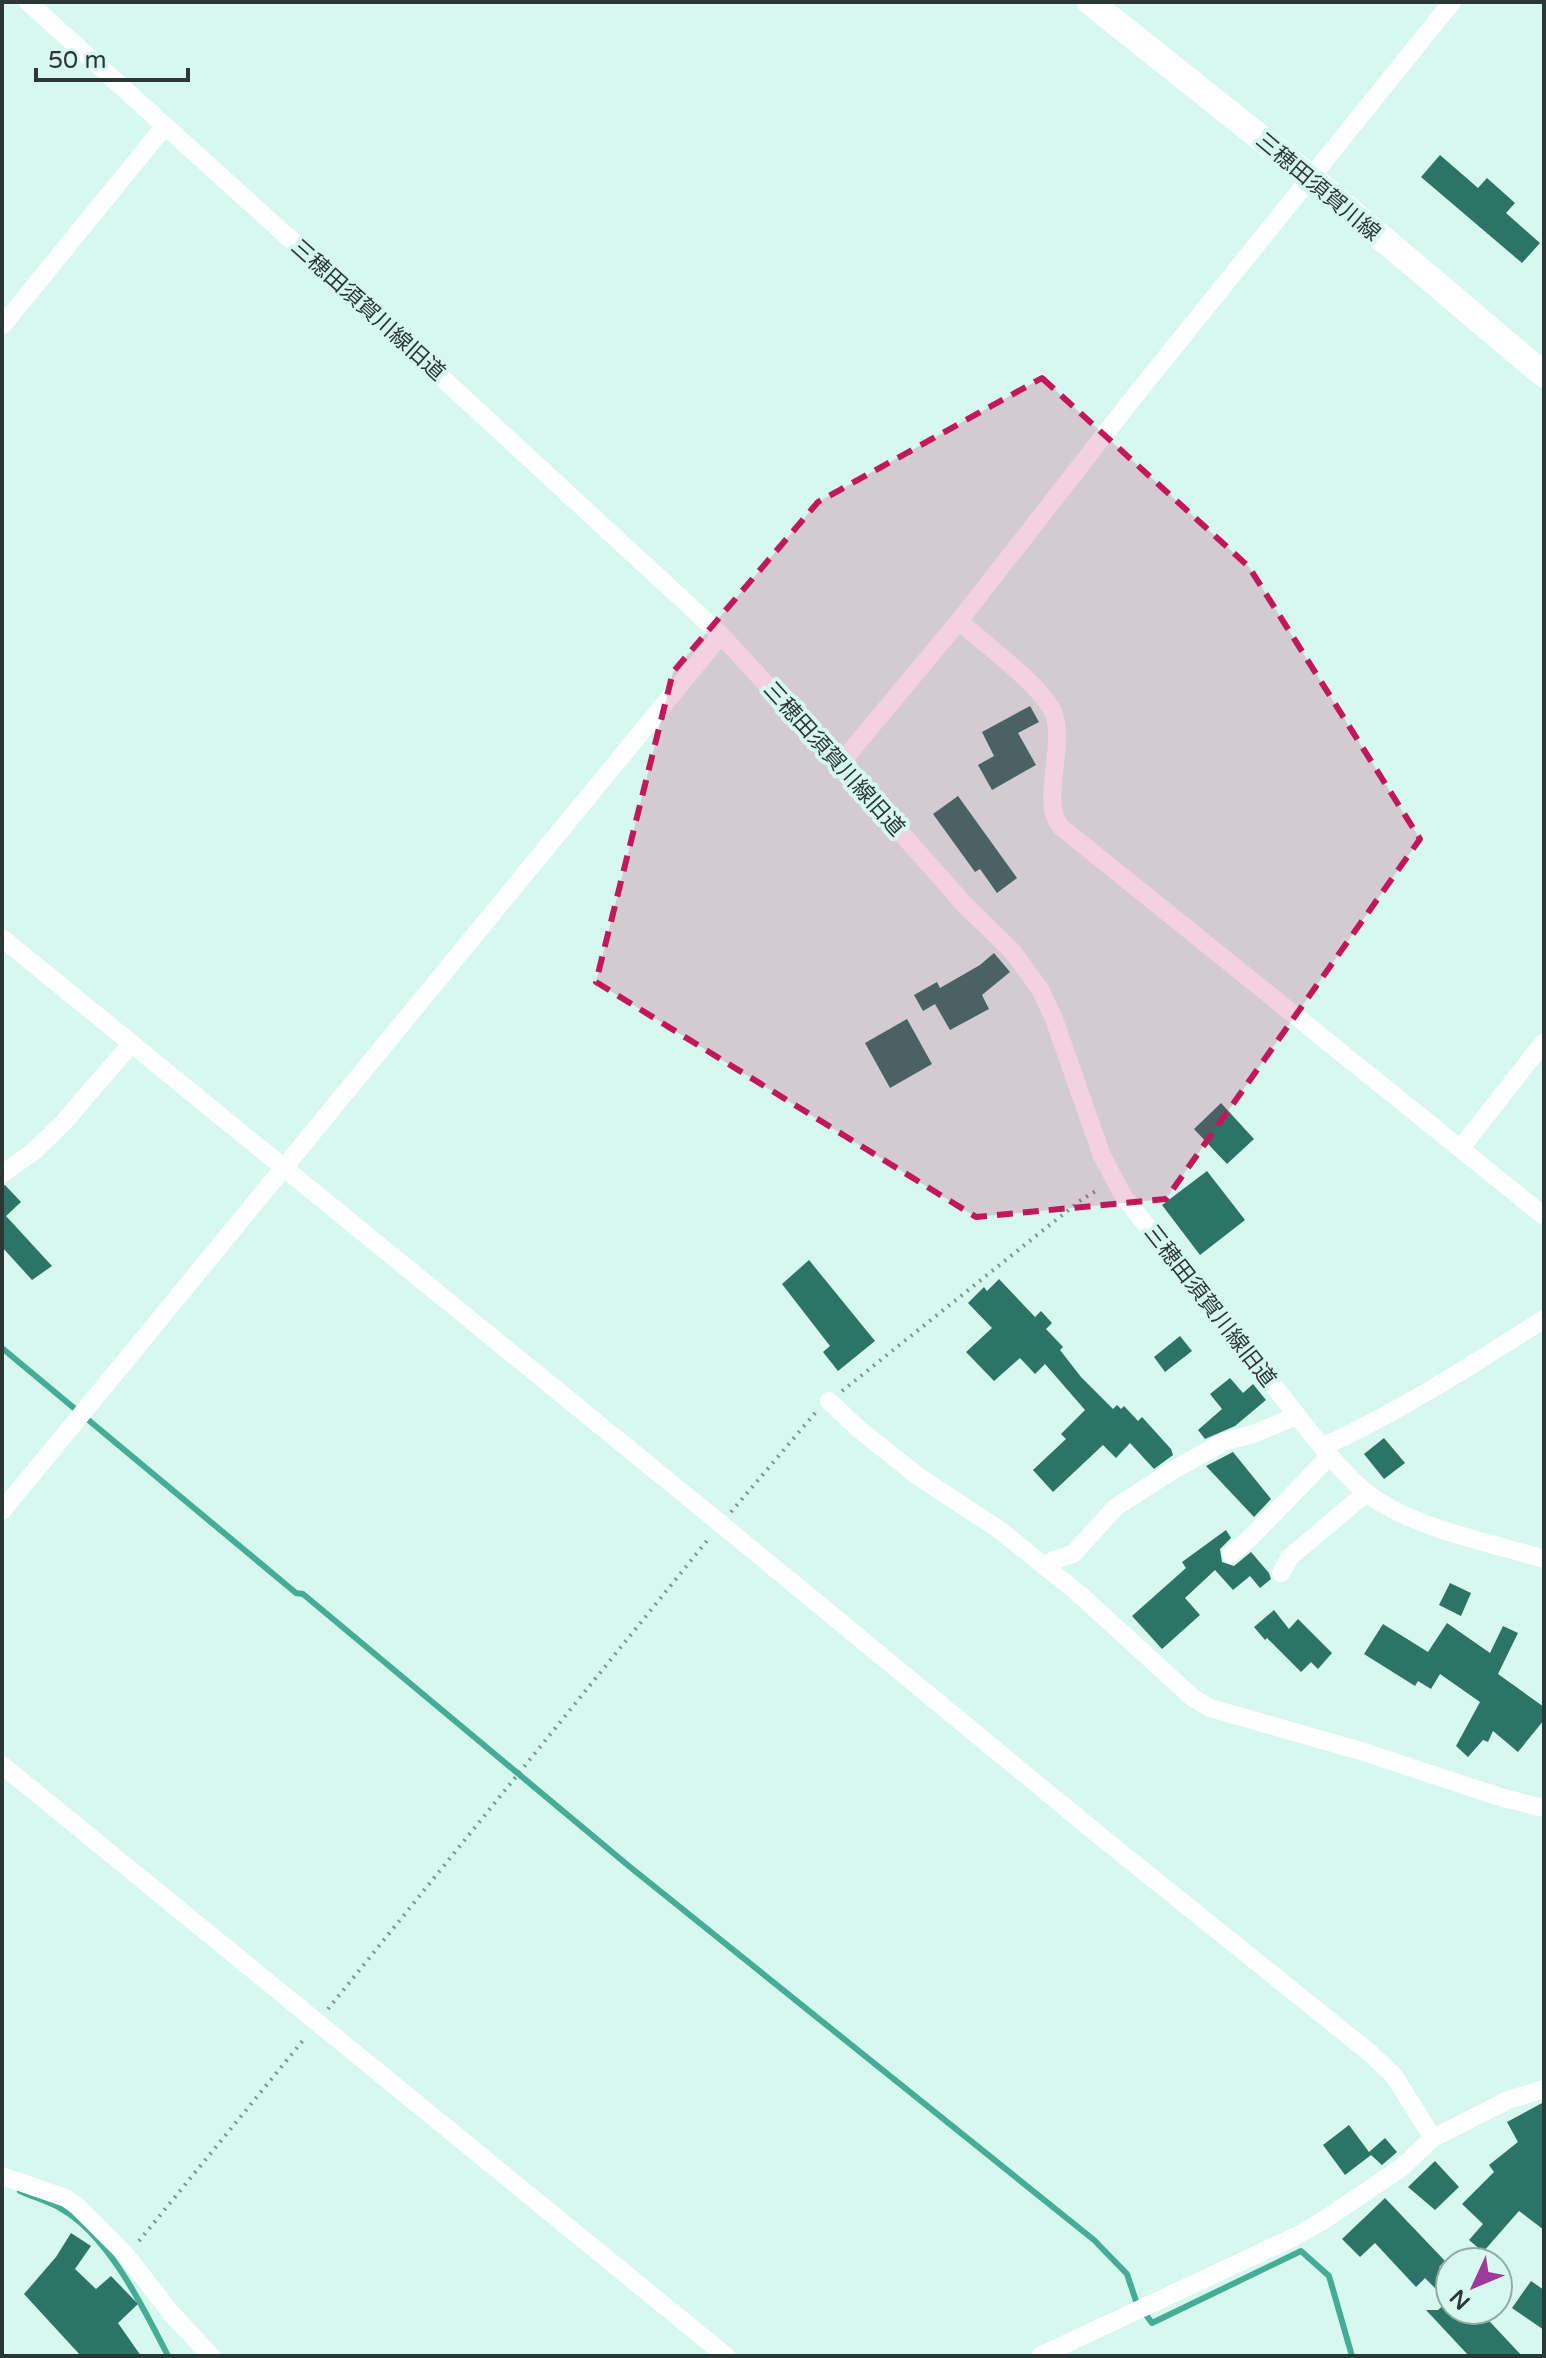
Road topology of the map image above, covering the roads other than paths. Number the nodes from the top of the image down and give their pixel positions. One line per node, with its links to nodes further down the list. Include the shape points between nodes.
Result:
1 (28, 2): 4 (street, 三穂田須賀川線旧道)
2 (1090, 2): 5 (main road, 三穂田須賀川線)
3 (1452, 2): 5 (street)
4 (164, 127): 6 (street); 9 (street, 三穂田須賀川線旧道)
5 (1311, 178): 7 (main road, 三穂田須賀川線); 8 (street)
6 (2, 326)
7 (1544, 375)
8 (959, 621): 10 (street); 14 (street, via 1032,686 1052,712 1057,735 1053,814 1061,827)
9 (721, 635): 10 (street, 三穂田須賀川線旧道); 15 (street)
10 (840, 764): 20 (street, 三穂田須賀川線旧道, via 1013,952 1040,989 1113,1180)
11 (2, 938): 13 (street)
12 (1544, 1042): 14 (street)
13 (132, 1043): 15 (street); 16 (street, via 63,1123)
14 (1460, 1149): 17 (street)
15 (283, 1166): 23 (street); 31 (street, via 1370,2053 1394,2076)
16 (2, 1174)
17 (1544, 1216)
18 (1544, 1319): 21 (street)
19 (829, 1401): 26 (street, via 919,1477)
20 (1297, 1416): 21 (street, 三穂田須賀川線旧道); 26 (street, via 1220,1443 1175,1469 1116,1507 1073,1554)
21 (1326, 1451): 22 (street, 三穂田須賀川線旧道); 24 (street)
22 (1366, 1493): 25 (street, 三穂田須賀川線旧道, via 1407,1516); 27 (street, via 1290,1557)
23 (2, 1511)
24 (1231, 1554)
25 (1544, 1559)
26 (1045, 1567): 29 (street, via 1210,1708)
27 (1281, 1573)
28 (2, 1765): 34 (street)
29 (1544, 1808)
30 (1544, 2089): 31 (street, via 1508,2100)
31 (1433, 2138): 35 (street, via 1401,2168 1321,2222)
32 (2, 2176): 33 (street, via 66,2198 96,2223)
33 (211, 2356)
34 (726, 2356)
35 (1040, 2356)

